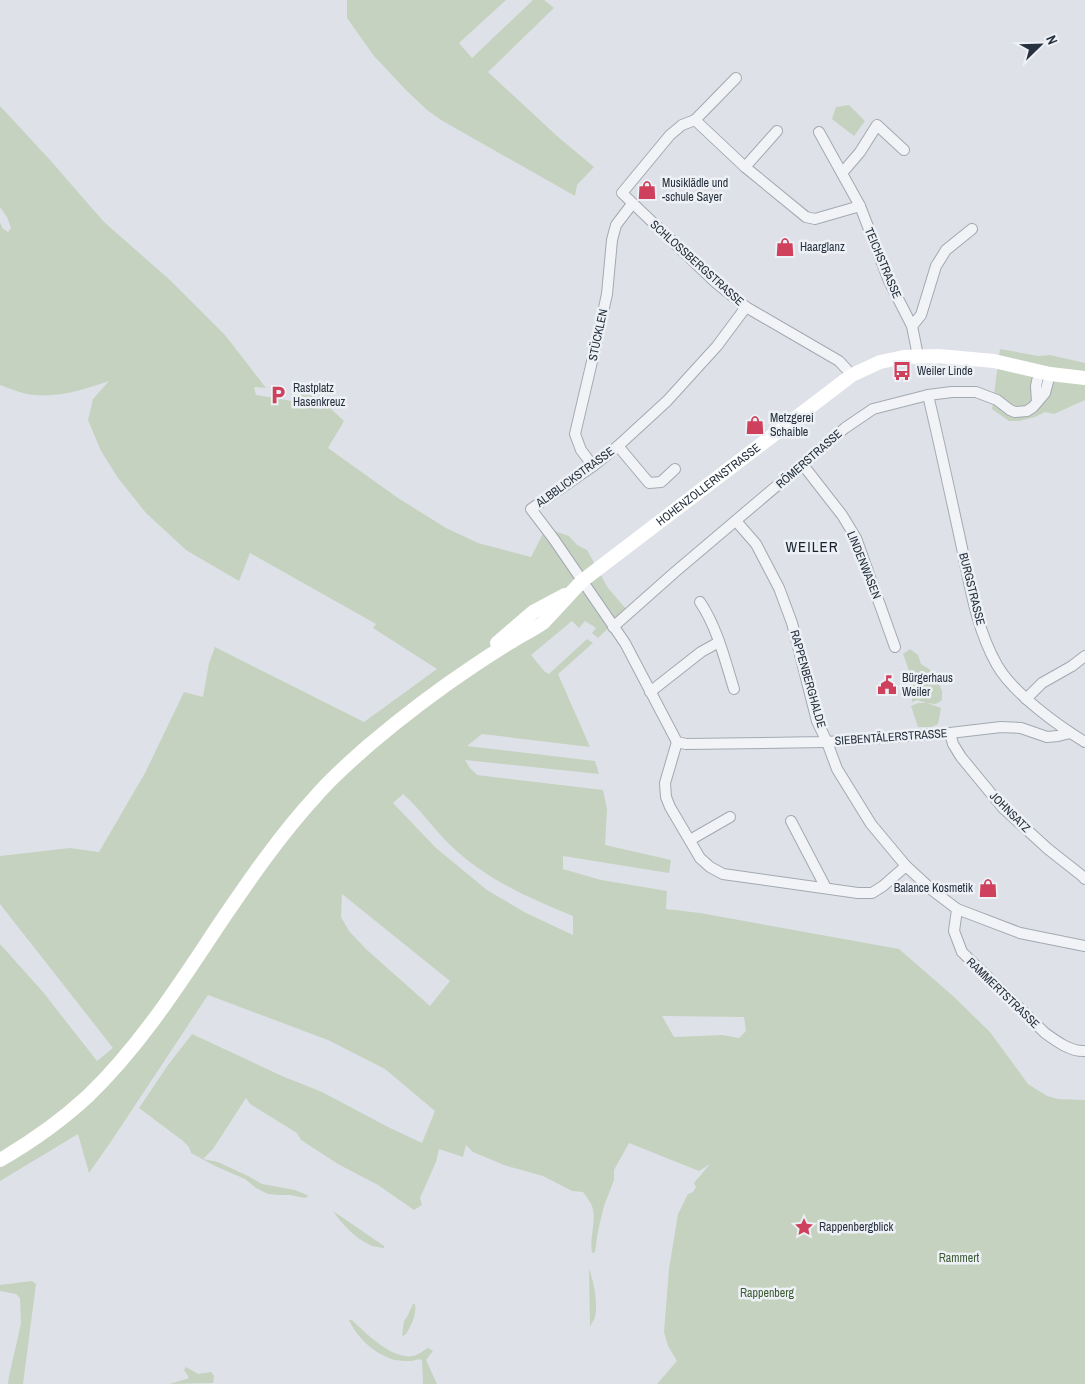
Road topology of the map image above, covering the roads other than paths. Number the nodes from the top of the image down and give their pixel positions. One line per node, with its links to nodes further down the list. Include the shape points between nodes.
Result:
1 (736, 78): 2 (street)
2 (695, 120): 6 (street); 8 (street, SCHLOSSBERGSTRASSE, via 670,135 622,194)
3 (777, 131): 6 (street)
4 (819, 132): 7 (street, TEICHSTRASSE)
5 (904, 150): 7 (street, via 877,125)
6 (745, 167): 9 (street, via 806,217 815,219)
7 (842, 173): 9 (street, TEICHSTRASSE)
8 (632, 204): 11 (street, SCHLOSSBERGSTRASSE); 20 (street, STÜCKLEN, via 616,225 612,240 606,294 575,434 581,450)
9 (860, 206): 12 (street, TEICHSTRASSE, via 889,281)
10 (972, 229): 12 (street, via 946,250 936,266 921,315)
11 (746, 307): 15 (street, SCHLOSSBERGSTRASSE, via 839,361); 18 (street, ALBBLICKSTRASSE, via 678,390)
12 (912, 326): 13 (street, TEICHSTRASSE)
13 (918, 356): 14 (main road, HOHENZOLLERNSTRASSE, via 994,361); 15 (main road, HOHENZOLLERNSTRASSE, via 880,362)
14 (1044, 373): 16 (main road, HOHENZOLLERNSTRASSE); 17 (street, RÖMERSTRASSE, via 1036,386 1037,402 1027,411 1015,412 976,392)
15 (852, 375): 23 (main road, HOHENZOLLERNSTRASSE)
16 (1085, 378)
17 (928, 395): 19 (street, RÖMERSTRASSE, via 873,409); 31 (street, BURGSTRASSE, via 972,597 985,639 997,666)
18 (618, 446): 20 (street, ALBBLICKSTRASSE); 21 (street, ALBBLICKSTRASSE, via 649,483 661,482)
19 (803, 464): 22 (street, RÖMERSTRASSE); 27 (street, LINDENWASEN, via 856,538)
20 (593, 466): 23 (street, ALBBLICKSTRASSE, via 531,509)
21 (675, 469)
22 (736, 521): 25 (street, RÖMERSTRASSE); 35 (street, RAPPENBERGHALDE, via 756,544 779,588 792,623 817,721)
23 (582, 581): 25 (street); 46 (main road, HOHENZOLLERNSTRASSE, via 570,592 533,612 456,678 407,713 317,794 265,858 188,972 120,1062 92,1092 62,1117)
24 (700, 602): 26 (street)
25 (613, 627): 30 (street, via 625,643)
26 (719, 642): 29 (street); 30 (street)
27 (895, 647)
28 (1085, 656): 31 (street, via 1042,683)
29 (734, 689)
30 (650, 692): 34 (street)
31 (1026, 698): 33 (street, BURGSTRASSE)
32 (950, 733): 33 (street, SIEBENTÄLERSTRASSE, via 1002,727 1021,728 1047,737); 35 (street, SIEBENTÄLERSTRASSE); 41 (street, JOHNSATZ, via 960,757 1002,808)
33 (1070, 733): 36 (street, BURGSTRASSE)
34 (677, 742): 35 (street, SIEBENTÄLERSTRASSE); 39 (street, via 665,783 666,797)
35 (827, 742): 40 (street, RAPPENBERGHALDE, via 837,769 871,824)
36 (1085, 742)
37 (730, 817): 39 (street)
38 (791, 821): 42 (street)
39 (690, 840): 42 (street, via 700,858 723,874)
40 (906, 866): 42 (street, via 872,893); 43 (street, RAPPENBERGHALDE)
41 (1085, 879)
42 (826, 888)
43 (957, 909): 44 (street, RAPPENBERGHALDE, via 1020,933); 45 (street, RAMMERTSTRASSE, via 954,931 962,952 1045,1033 1061,1044)
44 (1085, 946)
45 (1085, 1051)
46 (0, 1160)

